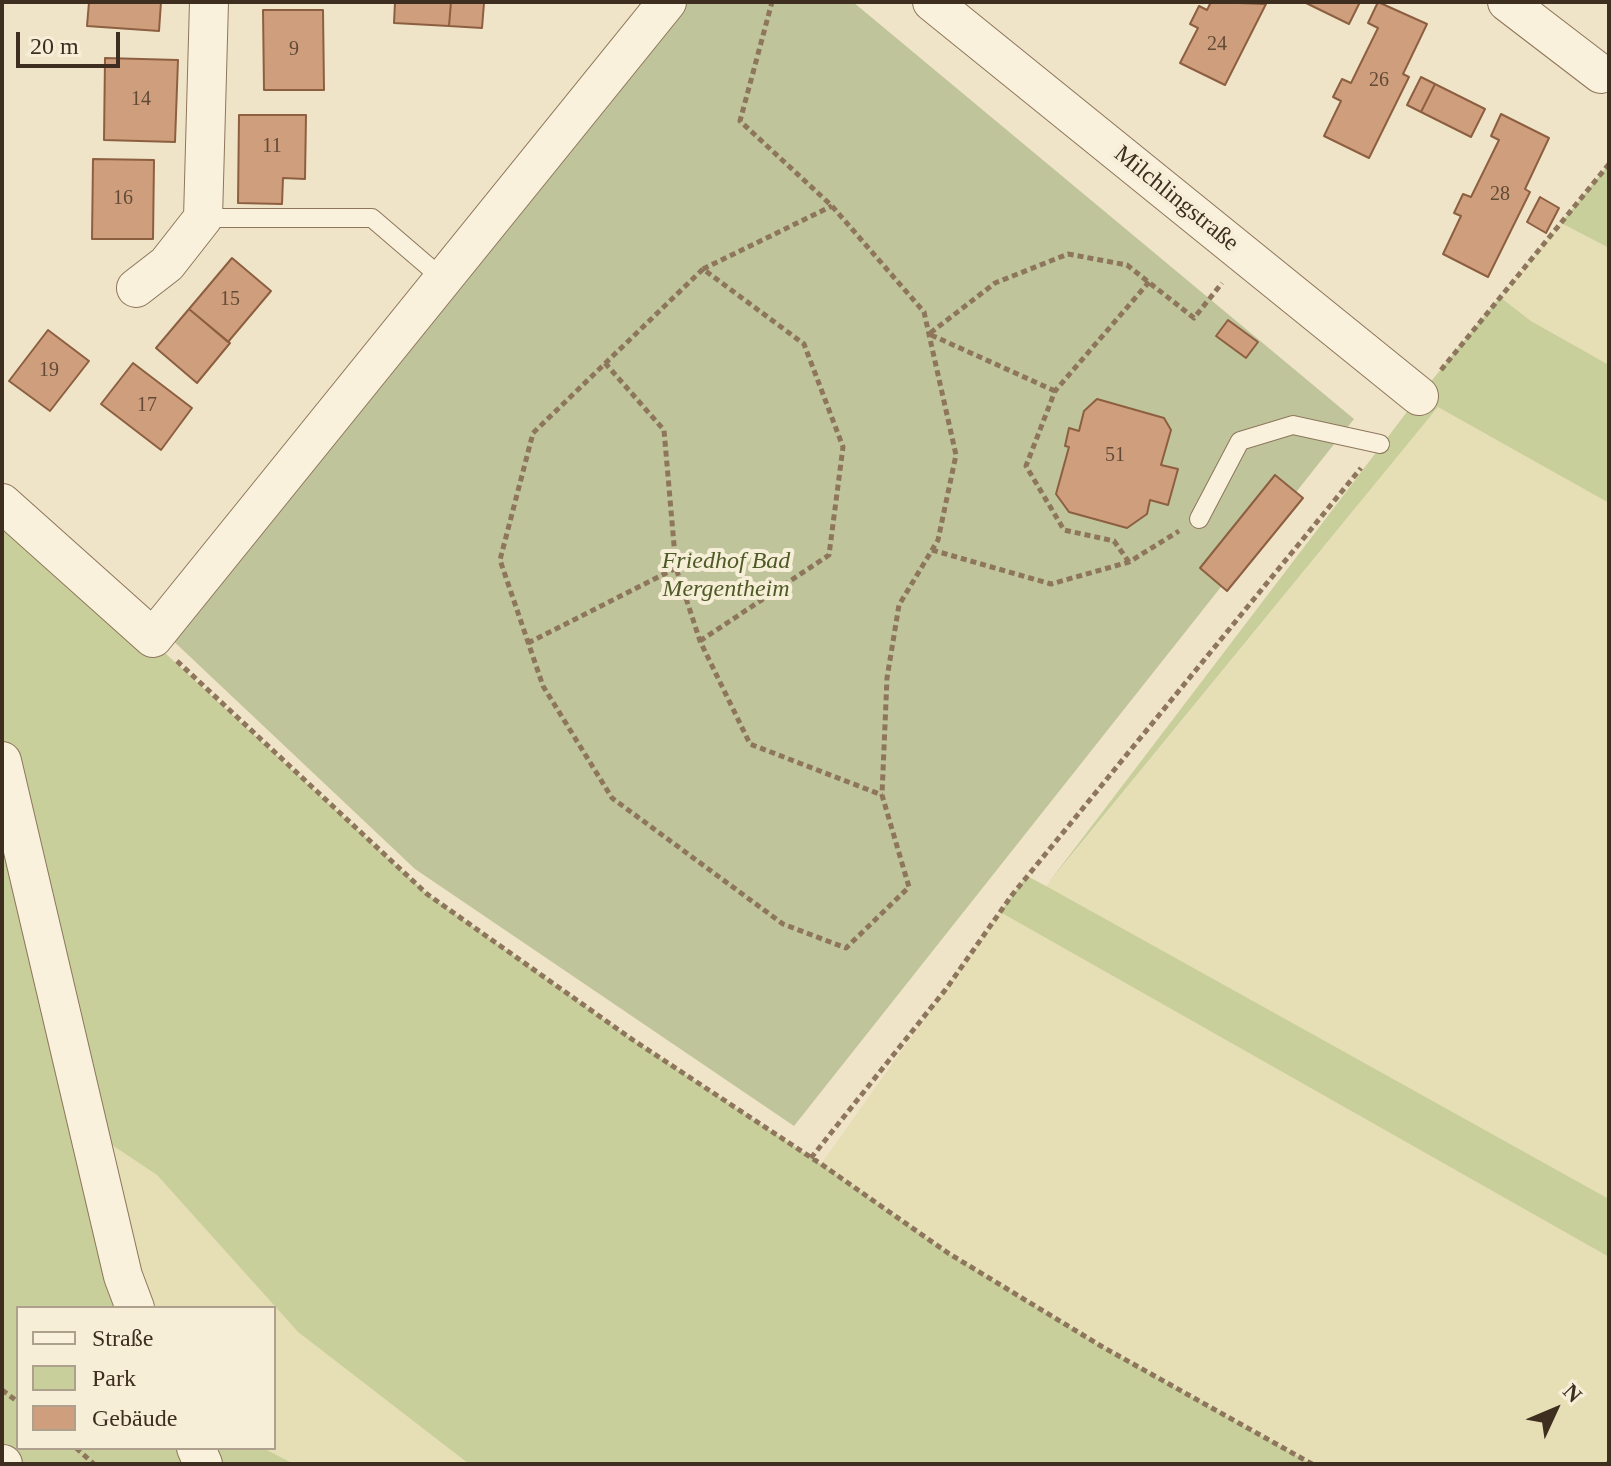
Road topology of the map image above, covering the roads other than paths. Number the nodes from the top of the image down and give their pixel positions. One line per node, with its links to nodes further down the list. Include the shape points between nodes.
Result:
1 (209, 2): 6 (street)
2 (667, 2): 7 (street)
3 (932, 2): 9 (street, Milchlingstraße)
4 (1507, 2): 5 (street)
5 (1601, 74)
6 (203, 218): 7 (lane, via 372,218); 8 (street, via 167,264)
7 (443, 279): 11 (street, via 153,638)
8 (136, 288)
9 (1419, 396)
10 (1380, 444): 12 (lane, via 1293,425 1240,441)
11 (2, 503)
12 (1199, 519)
13 (2, 761): 14 (street)
14 (134, 1306)

